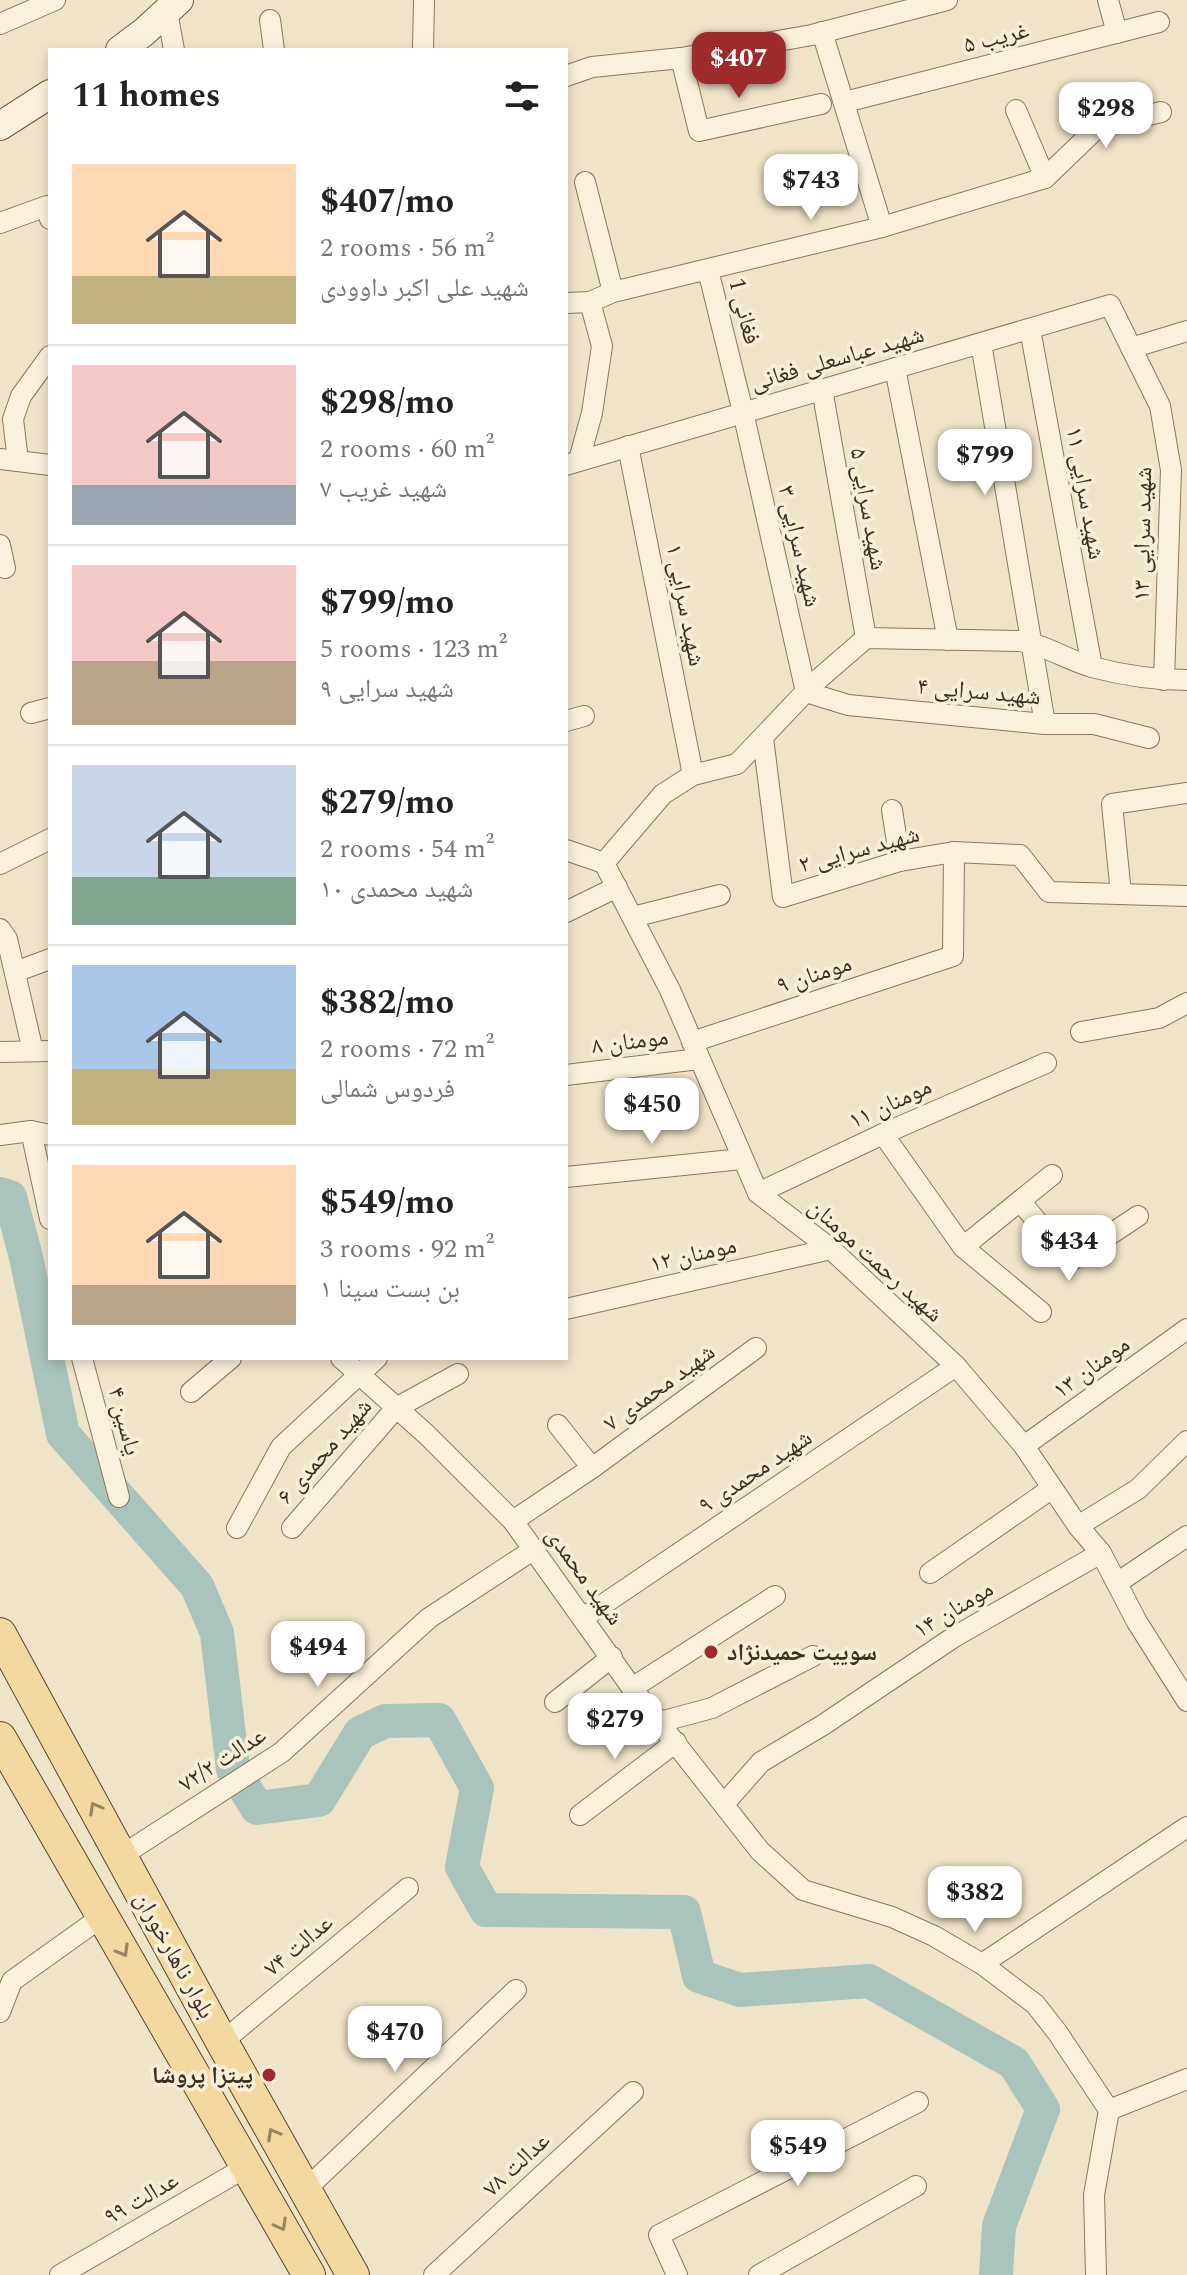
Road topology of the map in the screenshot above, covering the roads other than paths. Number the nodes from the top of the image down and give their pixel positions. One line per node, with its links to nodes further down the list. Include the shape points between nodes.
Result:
1 (55, 0): 8 (street)
2 (424, 0): 14 (street)
3 (1108, 0): 10 (street)
4 (936, 1): 9 (street)
5 (173, 5): 11 (main road); 12 (street)
6 (270, 20): 13 (street)
7 (1159, 22): 10 (street, غریب ۵)
8 (0, 24)
9 (822, 32): 15 (street); 18 (street)
10 (1117, 33): 18 (street, غریب ۵)
11 (122, 48)
12 (174, 48)
13 (274, 48)
14 (423, 48)
15 (681, 58): 16 (street, via 592,67); 19 (street, via 699,131)
16 (568, 75)
17 (48, 95): 22 (main road)
18 (845, 102): 27 (street)
19 (821, 104)
20 (1016, 110): 23 (street)
21 (1161, 112): 23 (street, via 1098,127)
22 (0, 126)
23 (1045, 178): 27 (street)
24 (585, 182): 29 (street)
25 (48, 210): 26 (street, via 47,206)
26 (0, 223)
27 (882, 227): 28 (street)
28 (708, 270): 29 (street); 40 (street, فغانی 1)
29 (613, 292): 30 (street)
30 (590, 302): 31 (street); 43 (street, via 602,346 592,413)
31 (568, 303)
32 (1110, 305): 33 (street, شهید عباسعلی فغانی); 36 (street, شهید سرایی ۱۳)
33 (1030, 329): 35 (street, شهید عباسعلی فغانی); 51 (street, شهید سرایی ۱۱)
34 (1187, 331): 36 (street)
35 (981, 343): 38 (street, شهید عباسعلی فغانی); 50 (street)
36 (1131, 348): 46 (street, شهید سرایی ۱۳, via 1160,406)
37 (48, 359): 42 (street, via 21,396)
38 (895, 368): 39 (street, شهید عباسعلی فغانی); 49 (street)
39 (822, 389): 40 (street, شهید عباسعلی فغانی); 48 (street, شهید سرایی ۵)
40 (743, 412): 41 (street, شهید عباسعلی فغانی); 54 (street, شهید سرایی ۳)
41 (628, 446): 43 (street, شهید عباسعلی فغانی); 58 (street, شهید سرایی ۱)
42 (9, 460): 44 (street)
43 (573, 462)
44 (48, 466)
45 (0, 545): 47 (street)
46 (1178, 551): 52 (street, شهید سرایی ۱۳)
47 (5, 568)
48 (866, 638): 49 (street); 54 (street)
49 (948, 640): 50 (street)
50 (1033, 643): 51 (street); 55 (street)
51 (1092, 667): 52 (street)
52 (1164, 680): 53 (street)
53 (1187, 680)
54 (806, 692): 55 (street, شهید سرایی ۴, via 848,705); 56 (street)
55 (1045, 724): 57 (street, شهید سرایی ۴, via 1094,724)
56 (763, 738): 58 (street, via 737,764); 64 (street, شهید سرایی ۲, via 783,897)
57 (1149, 738)
58 (693, 775): 65 (street, via 663,794)
59 (1187, 793): 68 (street, via 1112,804)
60 (892, 810): 64 (street)
61 (48, 840): 66 (street)
62 (568, 851): 65 (street)
63 (954, 852): 64 (street, شهید سرایی ۲); 68 (street, شهید سرایی ۲, via 1020,855 1049,892); 79 (street, مومنان ۹, via 953,956)
64 (900, 861)
65 (604, 863): 67 (street, شهید رحمت مومنان)
66 (0, 864)
67 (617, 887): 71 (street); 72 (street, شهید رحمت مومنان)
68 (1121, 894): 70 (street, شهید سرایی ۲)
69 (720, 895): 72 (street)
70 (1187, 896)
71 (568, 911)
72 (633, 917): 79 (street, شهید رحمت مومنان)
73 (0, 929): 75 (street, via 7,939)
74 (48, 960): 75 (street)
75 (11, 982): 78 (street)
76 (1187, 1003): 77 (street, via 1159,1018)
77 (1081, 1032)
78 (41, 1051): 80 (street)
79 (696, 1051): 82 (street, مومنان ۸); 86 (street, شهید رحمت مومنان)
80 (0, 1052)
81 (1046, 1063): 84 (street, مومنان ۱۱)
82 (568, 1075)
83 (40, 1133): 85 (street); 91 (street)
84 (883, 1134): 89 (street, مومنان ۱۱); 93 (street)
85 (0, 1135)
86 (742, 1159): 88 (street); 89 (street, شهید رحمت مومنان)
87 (1052, 1175): 90 (street)
88 (568, 1177)
89 (758, 1193): 94 (street, شهید رحمت مومنان)
90 (1020, 1201): 92 (street, via 1070,1261); 93 (street)
91 (48, 1202)
92 (1138, 1216)
93 (963, 1247): 96 (street)
94 (831, 1249): 95 (street, مومنان ۱۲); 103 (street, شهید رحمت مومنان)
95 (568, 1309)
96 (1041, 1312)
97 (1187, 1329): 110 (street, مومنان ۱۳)
98 (756, 1348): 111 (street, شهید محمدی ۷)
99 (83, 1360): 113 (street, یاسین ۴)
100 (229, 1360): 106 (street)
101 (343, 1360): 104 (street, شهید محمدی)
102 (375, 1360): 104 (street)
103 (956, 1366): 110 (street, شهید رحمت مومنان); 124 (street, ۹ شهید محمدی)
104 (358, 1374): 107 (street, شهید محمدی); 116 (street, via 281,1447)
105 (458, 1374): 107 (street)
106 (191, 1392)
107 (396, 1408): 114 (street, شهید محمدی); 117 (street, ۶ شهید محمدی)
108 (558, 1425): 111 (street)
109 (1187, 1441): 115 (street, via 1138,1489)
110 (1024, 1446): 112 (street, شهید رحمت مومنان)
111 (592, 1468): 114 (street, شهید محمدی ۷)
112 (1051, 1489): 115 (street, شهید رحمت مومنان); 121 (street)
113 (119, 1497)
114 (513, 1521): 119 (street, شهید محمدی)
115 (1078, 1526): 120 (street, شهید رحمت مومنان)
116 (237, 1528)
117 (292, 1528)
118 (1187, 1536): 122 (street)
119 (533, 1550): 124 (street, شهید محمدی); 137 (street, عدالت ۷۲/۲, via 429,1618 282,1752)
120 (1101, 1553): 122 (street, شهید رحمت مومنان); 134 (street, مومنان ۱۴, via 954,1637 761,1762)
121 (930, 1573)
122 (1117, 1583): 129 (street, شهید رحمت مومنان)
123 (775, 1596): 128 (street)
124 (583, 1618): 127 (street, شهید محمدی)
125 (0, 1634): 137 (main road, بلوار ناهارخوران, one-way to 125)
126 (813, 1656): 131 (street, via 712,1708)
127 (612, 1657): 128 (street, شهید محمدی); 130 (street)
128 (632, 1688): 131 (street, شهید محمدی)
129 (1184, 1691)
130 (555, 1702)
131 (660, 1722): 133 (street, شهید محمدی)
132 (0, 1738): 139 (main road, بلوار ناهارخوران)
133 (676, 1742): 134 (street, شهید محمدی); 135 (street)
134 (724, 1804): 140 (street, شهید محمدی, via 760,1851 803,1890 892,1917)
135 (580, 1815)
136 (1187, 1827): 140 (street)
137 (121, 1856): 143 (main road, بلوار ناهارخوران)
138 (408, 1888): 143 (street, عدالت ۷۴)
139 (103, 1916): 142 (street, via 12,1981); 148 (main road, بلوار ناهارخوران, one-way to 148)
140 (982, 1964): 147 (street, شهید محمدی, via 1035,2004)
141 (516, 1990): 150 (street)
142 (0, 2012)
143 (222, 2042): 150 (main road, بلوار ناهارخوران, one-way to 143)
144 (1187, 2079): 147 (street)
145 (633, 2092): 154 (street, ۷۸ عدالت)
146 (918, 2102): 155 (street, via 659,2235)
147 (1109, 2110): 157 (street, via 1094,2195)
148 (248, 2166): 151 (street, عدالت ۹۹); 152 (main road, بلوار ناهارخوران, one-way to 152)
149 (916, 2186): 156 (street)
150 (305, 2190): 153 (main road, بلوار ناهارخوران)
151 (60, 2275)
152 (309, 2275)
153 (353, 2275)
154 (434, 2275)
155 (677, 2275)
156 (759, 2275)
157 (1096, 2275)

